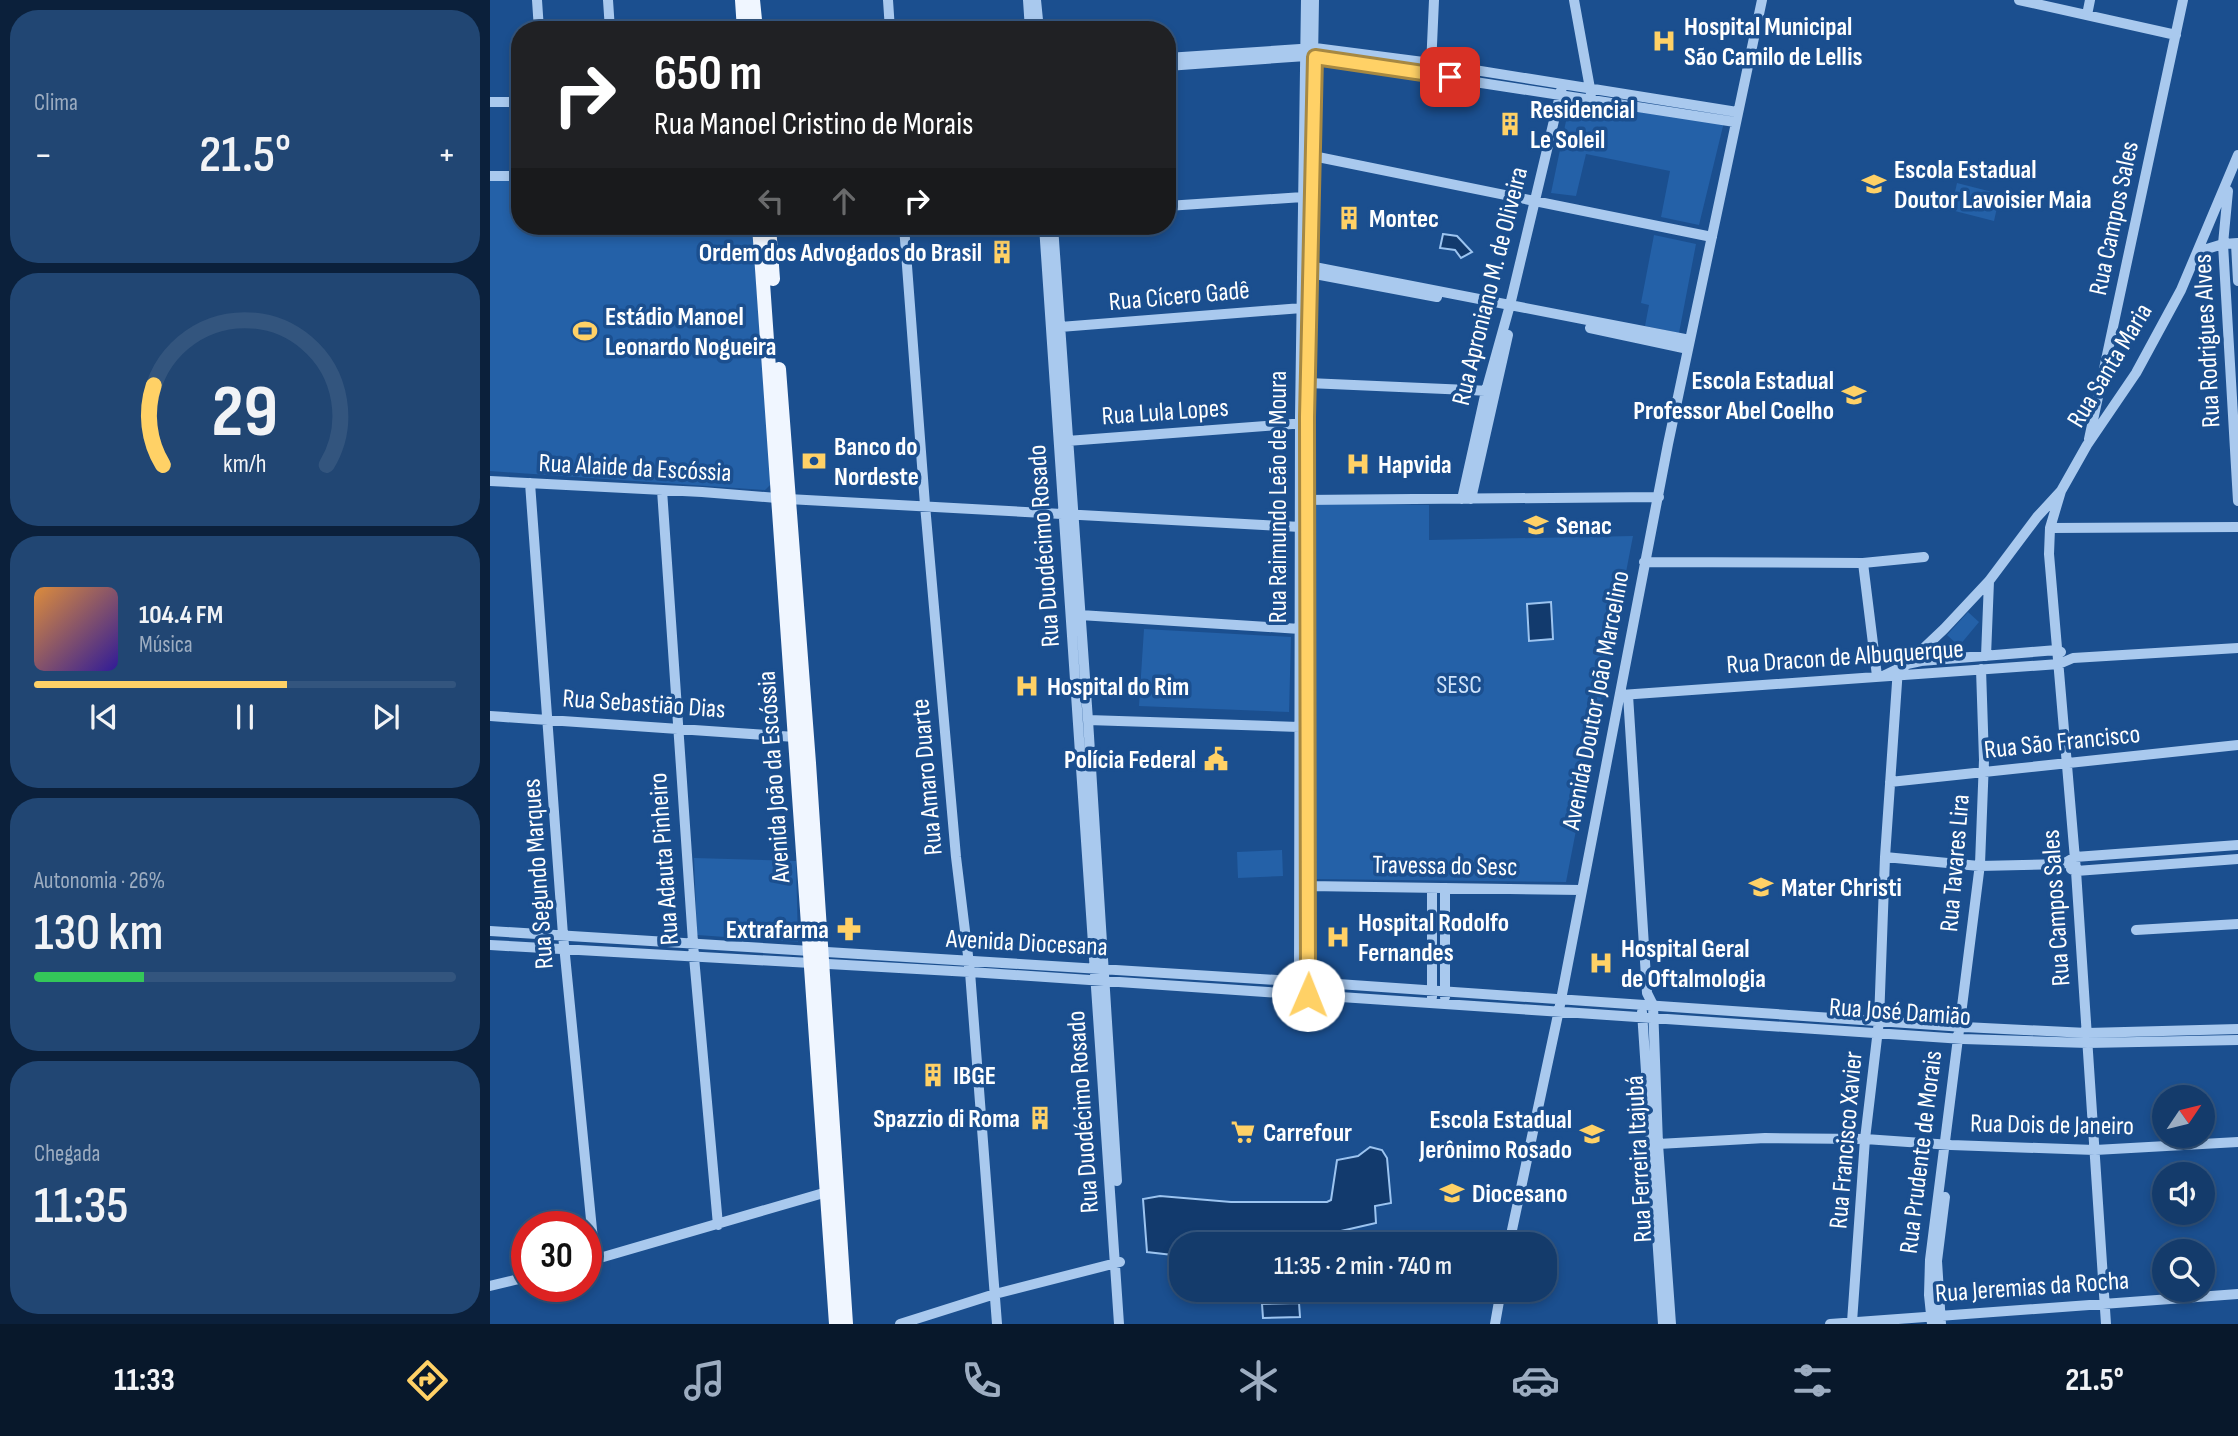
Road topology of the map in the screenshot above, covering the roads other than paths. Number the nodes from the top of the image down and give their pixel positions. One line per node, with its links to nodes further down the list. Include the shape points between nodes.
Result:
1 (537, 0): 17 (street)
2 (608, 0): 18 (street)
3 (742, 0): 19 (main road)
4 (753, 0): 20 (main road)
5 (888, 0): 21 (street)
6 (1028, 0): 22 (street)
7 (1036, 0): 23 (street)
8 (1306, 0): 25 (street, Rua Raimundo Leão de Moura)
9 (1314, 0): 25 (street, Rua Raimundo Leão de Moura)
10 (1433, 0): 28 (street)
11 (1574, 0): 30 (street)
12 (1762, 0): 33 (street, Avenida Doutor João Marcelino)
13 (2019, 0): 16 (street)
14 (2090, 0): 16 (street)
15 (2183, 0): 24 (street, Rua Campos Sales)
16 (2087, 15): 24 (street)
17 (538, 21)
18 (609, 21)
19 (743, 21)
20 (754, 21)
21 (889, 21)
22 (1029, 21)
23 (1038, 21)
24 (2176, 35): 60 (street, Rua Campos Sales)
25 (1310, 52): 26 (street); 27 (street); 28 (street); 35 (street, Rua Raimundo Leão de Moura); 39 (street, Rua Raimundo Leão de Moura)
26 (1176, 58)
27 (1176, 65)
28 (1430, 69): 29 (street)
29 (1565, 90): 30 (street); 40 (street, Rua Aproniano M. de Oliveira)
30 (1591, 94): 33 (street)
31 (490, 102): 32 (street)
32 (511, 102)
33 (1736, 116): 46 (street, Avenida Doutor João Marcelino)
34 (2238, 155): 38 (street, Rua Santa Maria)
35 (1313, 156): 40 (street); 50 (street, Rua Raimundo Leão de Moura)
36 (490, 176): 37 (street)
37 (511, 176)
38 (2229, 178): 47 (street, Rua Rodrigues Alves); 49 (street, Rua Santa Maria)
39 (1303, 197): 41 (street); 50 (street, Rua Raimundo Leão de Moura)
40 (1537, 200): 46 (street); 53 (street, Rua Aproniano M. de Oliveira)
41 (1176, 205)
42 (766, 235): 66 (main road, Avenida João da Escóssia)
43 (905, 235): 70 (street, Rua Amaro Duarte)
44 (1045, 235): 71 (street, Rua Duodécimo Rosado)
45 (1054, 235): 54 (street, Rua Duodécimo Rosado)
46 (1712, 237): 55 (street, Avenida Doutor João Marcelino)
47 (2223, 244): 48 (street); 49 (street); 69 (street, Rua Rodrigues Alves)
48 (2237, 244): 51 (street, Rua Rodrigues Alves)
49 (2197, 252): 60 (street, Rua Santa Maria, via 2136,373)
50 (1306, 269): 52 (street, Rua Raimundo Leão de Moura); 53 (street); 56 (street, Rua Raimundo Leão de Moura)
51 (2238, 281)
52 (1301, 308): 54 (street, Rua Cícero Gadê); 58 (street, Rua Raimundo Leão de Moura)
53 (1512, 309): 55 (street); 57 (street, Rua Aproniano M. de Oliveira)
54 (1060, 327): 59 (street, Rua Duodécimo Rosado)
55 (1689, 345): 65 (street, Avenida Doutor João Marcelino)
56 (1308, 383): 57 (street); 58 (street, Rua Raimundo Leão de Moura)
57 (1490, 391): 67 (street, Rua Aproniano M. de Oliveira)
58 (1304, 423): 59 (street, Rua Lula Lopes); 68 (street, Rua Raimundo Leão de Moura)
59 (1067, 441): 71 (street, Rua Duodécimo Rosado)
60 (2087, 445): 64 (street, Rua Santa Maria)
61 (490, 481): 62 (street, Rua Alaide da Escóssia)
62 (530, 483): 63 (street, Rua Alaide da Escóssia); 91 (street, Rua Segundo Marques)
63 (662, 490): 66 (street, Rua Alaide da Escóssia); 93 (street, Rua Adauta Pinheiro)
64 (2061, 491): 74 (street, Rua Campos Sales); 78 (street, Rua Santa Maria)
65 (1659, 496): 67 (street); 76 (street, Avenida Doutor João Marcelino)
66 (783, 499): 70 (street, Rua Alaide da Escóssia); 95 (main road, Avenida João da Escóssia); 119 (main road, Avenida João da Escóssia)
67 (1466, 499): 68 (street)
68 (1304, 500): 72 (street, Rua Raimundo Leão de Moura); 107 (street, Rua Raimundo Leão de Moura)
69 (2238, 501)
70 (925, 505): 71 (street, Rua Alaide da Escóssia); 120 (street, Rua Amaro Duarte)
71 (1069, 516): 72 (street, Rua Alaide da Escóssia); 79 (street, Rua Duodécimo Rosado); 121 (street, Rua Duodécimo Rosado)
72 (1300, 527): 80 (street, Rua Raimundo Leão de Moura)
73 (2238, 527): 74 (street)
74 (2050, 528): 82 (street, Rua Campos Sales)
75 (1924, 557): 77 (street)
76 (1644, 562): 77 (street); 89 (street, Avenida Doutor João Marcelino)
77 (1864, 563): 88 (street)
78 (1989, 581): 83 (street); 86 (street, Rua Santa Maria)
79 (1080, 615): 80 (street); 92 (street, Rua Duodécimo Rosado)
80 (1300, 629): 94 (street, Rua Raimundo Leão de Moura)
81 (2238, 648): 84 (street, Rua Dracon de Albuquerque)
82 (2057, 650): 83 (street, Rua Dracon de Albuquerque); 84 (street); 85 (street, Rua Campos Sales)
83 (1986, 656): 86 (street, Rua Dracon de Albuquerque, via 1921,661)
84 (2073, 658): 85 (street, Rua Dracon de Albuquerque)
85 (2059, 664): 87 (street, Rua Dracon de Albuquerque); 97 (street, Rua Campos Sales)
86 (1900, 669): 87 (street, Rua Dracon de Albuquerque); 88 (street, Rua Santa Maria); 99 (street, Rua Francisco Xavier)
87 (1981, 669): 98 (street, Rua Tavares Lira)
88 (1880, 676): 89 (street, Rua Dracon de Albuquerque)
89 (1623, 695): 110 (street, Avenida Doutor João Marcelino); 127 (street, Rua Ferreira Itajubá)
90 (490, 716): 91 (street, Rua Sebastião Dias)
91 (548, 720): 93 (street, Rua Sebastião Dias); 114 (street, Rua Segundo Marques)
92 (1088, 720): 94 (street); 121 (street, Rua Duodécimo Rosado)
93 (676, 727): 95 (street, Rua Sebastião Dias); 115 (street, Rua Adauta Pinheiro)
94 (1299, 727): 123 (street, Rua Raimundo Leão de Moura)
95 (795, 737): 119 (main road, Avenida João da Escóssia)
96 (2238, 745): 97 (street, Rua São Francisco)
97 (2067, 763): 98 (street, Rua São Francisco); 102 (street, Rua Campos Sales)
98 (1984, 772): 99 (street, Rua São Francisco); 105 (street, Rua Tavares Lira)
99 (1890, 782): 101 (street, Rua Francisco Xavier)
100 (2238, 845): 102 (street)
101 (1885, 857): 105 (street); 128 (street, Rua Francisco Xavier)
102 (2075, 857): 104 (street); 106 (street, Rua Campos Sales)
103 (2238, 859): 106 (street)
104 (2063, 864): 105 (street); 106 (street)
105 (1979, 866): 130 (street, Rua Tavares Lira)
106 (2076, 872): 131 (street, Rua Campos Sales)
107 (1308, 886): 108 (street, Travessa do Sesc); 123 (street, Rua Raimundo Leão de Moura)
108 (1432, 888): 109 (street, Travessa do Sesc); 125 (street)
109 (1445, 888): 110 (street, Travessa do Sesc); 125 (street)
110 (1581, 890): 126 (street, Avenida Doutor João Marcelino)
111 (2238, 924): 112 (street)
112 (2136, 930)
113 (490, 931): 114 (street, Avenida Diocesana)
114 (563, 935): 115 (street, Avenida Diocesana); 117 (street, Rua Segundo Marques)
115 (693, 944): 118 (street, Rua Adauta Pinheiro); 119 (street, Avenida Diocesana)
116 (490, 945): 117 (street, Avenida Diocesana)
117 (564, 949): 118 (street, Avenida Diocesana); 139 (street, Rua Segundo Marques)
118 (694, 957): 119 (street, Avenida Diocesana); 140 (street, Rua Adauta Pinheiro)
119 (816, 958): 120 (street, Avenida Diocesana); 138 (main road, Avenida João da Escóssia); 153 (main road, Avenida João da Escóssia)
120 (970, 967): 121 (street, Avenida Diocesana); 122 (street, Avenida Diocesana); 146 (street, Rua Amaro Duarte)
121 (1099, 969): 122 (street, Rua Duodécimo Rosado); 123 (street, Avenida Diocesana)
122 (1100, 981): 124 (street, Avenida Diocesana); 143 (street, Rua Duodécimo Rosado)
123 (1304, 982): 124 (street, Rua Raimundo Leão de Moura); 125 (street, Avenida Diocesana)
124 (1304, 995): 125 (street, Avenida Diocesana)
125 (1436, 995): 126 (street, Avenida Diocesana); 126 (street, Avenida Diocesana, via 1445,1003)
126 (1560, 1004): 127 (street, Rua José Damião); 141 (street, Avenida Doutor João Marcelino)
127 (1647, 1011): 128 (street, Rua José Damião); 135 (street, Rua Ferreira Itajubá); 159 (street, Rua Ferreira Itajubá)
128 (1879, 1027): 130 (street, Rua José Damião); 133 (street, Rua Francisco Xavier)
129 (2238, 1029): 131 (street, Rua José Damião)
130 (1961, 1030): 131 (street, Rua José Damião); 136 (street, Rua Prudente de Morais)
131 (2088, 1038): 132 (street, Rua José Damião); 137 (street, Rua Campos Sales)
132 (2238, 1040)
133 (1865, 1139): 135 (street, Rua Dois de Janeiro); 136 (street, Rua Dois de Janeiro); 151 (street, Rua Francisco Xavier)
134 (2238, 1142): 137 (street, Rua Dois de Janeiro)
135 (1658, 1144): 160 (street, Rua Ferreira Itajubá)
136 (1948, 1145): 137 (street, Rua Dois de Janeiro); 150 (street, Rua Prudente de Morais, via 1930,1260)
137 (2095, 1150): 149 (street, Rua Campos Sales)
138 (827, 1192): 140 (street); 152 (main road, Avenida João da Escóssia)
139 (587, 1211)
140 (718, 1225): 142 (street)
141 (1512, 1232)
142 (602, 1258)
143 (1118, 1262): 146 (street); 156 (street, Rua Duodécimo Rosado); 157 (street, Rua Duodécimo Rosado)
144 (511, 1281): 145 (street)
145 (490, 1286)
146 (995, 1294): 154 (street); 155 (street, Rua Amaro Duarte)
147 (2238, 1294): 149 (street, Rua Jeremias da Rocha)
148 (1499, 1302): 158 (street)
149 (2105, 1304): 150 (street, Rua Jeremias da Rocha); 162 (street, Rua Campos Sales)
150 (1936, 1320): 151 (street, Rua Jeremias da Rocha)
151 (1852, 1322): 161 (street, Rua Jeremias da Rocha)
152 (836, 1324)
153 (846, 1324)
154 (900, 1324)
155 (997, 1324)
156 (1119, 1324)
157 (1126, 1324)
158 (1496, 1324)
159 (1663, 1324)
160 (1671, 1324)
161 (1830, 1324)
162 (2106, 1324)

